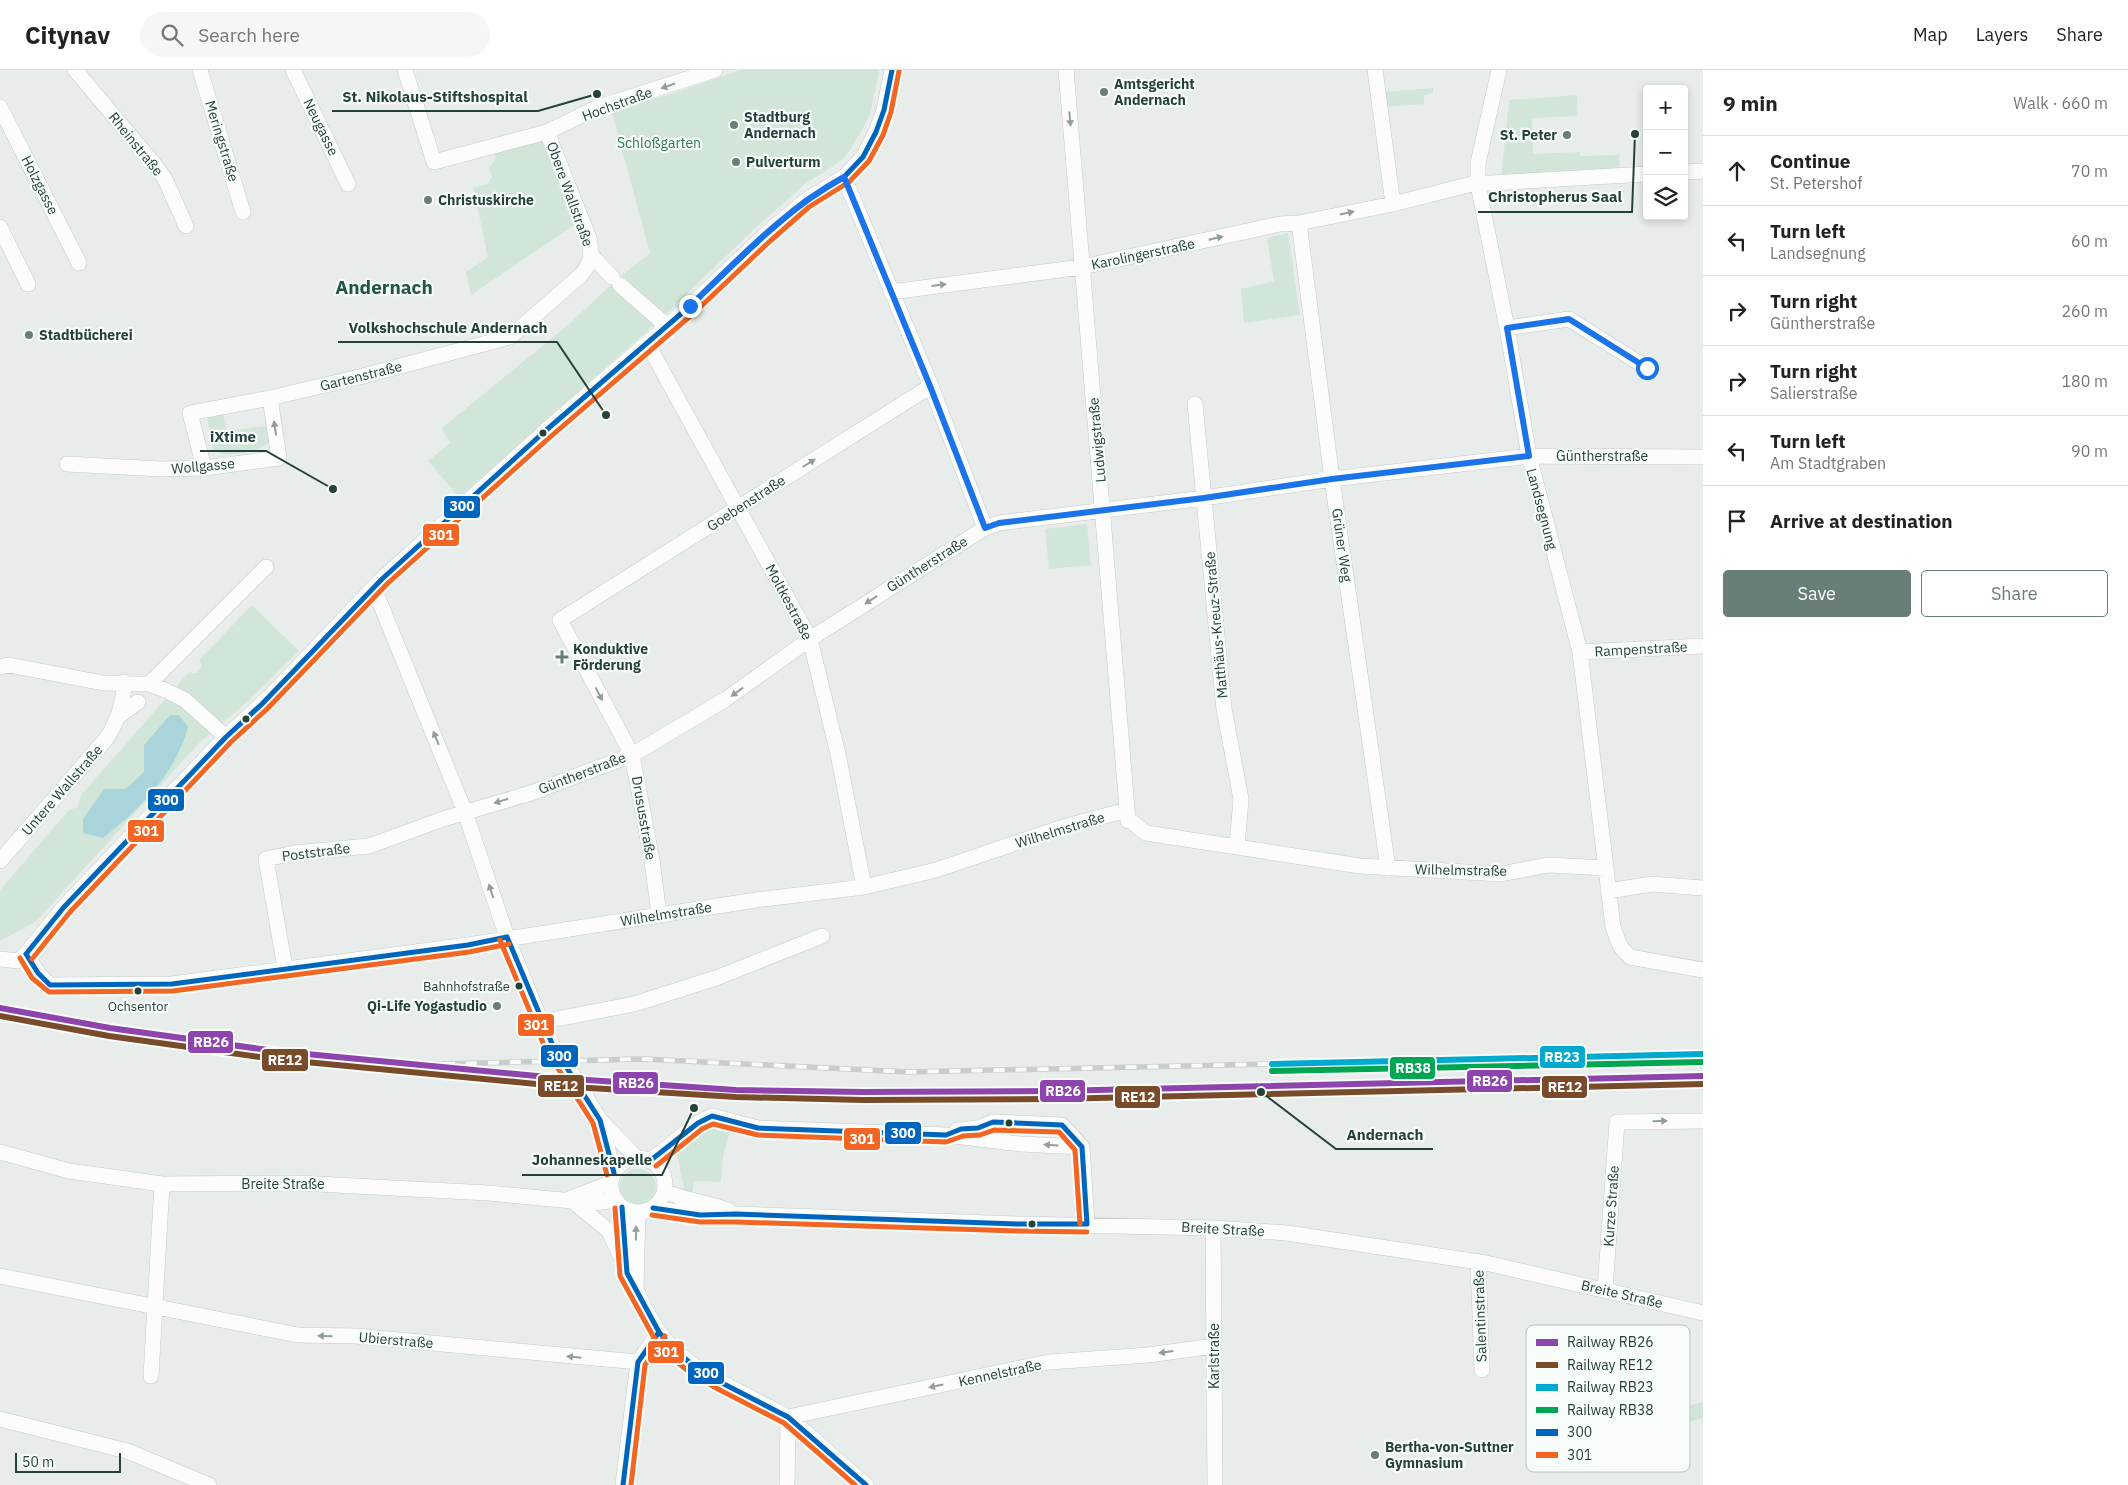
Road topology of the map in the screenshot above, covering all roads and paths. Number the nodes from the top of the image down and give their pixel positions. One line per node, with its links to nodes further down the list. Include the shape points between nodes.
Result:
1 (75, 70): 21 (street, Rheinstraße, via 155,164)
2 (200, 70): 19 (street, Meringstraße)
3 (293, 70): 16 (street, Neugasse)
4 (405, 70): 11 (street, Hochstraße, via 434,162)
5 (714, 70): 11 (street, Hochstraße, one-way to 11, via 596,108)
6 (892, 70): 15 (street, via 876,132 863,157)
7 (1066, 70): 25 (street, Ludwigstraße, one-way to 25)
8 (1375, 70): 18 (street)
9 (1499, 70): 17 (street, Landsegnung, via 1478,163)
10 (0, 107): 24 (street, Holzgasse)
11 (547, 132): 23 (street, Obere Wallstraße, via 586,228)
12 (1703, 171): 13 (street)
13 (1688, 172)
14 (1643, 174): 17 (street, Karolingerstraße)
15 (844, 177): 27 (street); 29 (street, via 806,201 764,236)
16 (348, 184)
17 (1478, 185): 18 (street, Karolingerstraße); 30 (street, Landsegnung)
18 (1393, 204): 20 (street, Karolingerstraße, one-way to 18)
19 (244, 212)
20 (1299, 223): 25 (street, Karolingerstraße, one-way to 20, via 1280,224); 40 (street, Grüner Weg)
21 (186, 226)
22 (0, 227): 26 (street)
23 (592, 256): 28 (street, Obere Wallstraße, via 580,275); 29 (street, Obere Wallstraße)
24 (79, 263)
25 (1082, 267): 27 (street, Karolingerstraße, one-way to 25); 43 (street, Ludwigstraße)
26 (28, 284)
27 (891, 292): 33 (street)
28 (526, 324): 34 (street, Gartenstraße, via 510,337)
29 (667, 326): 31 (street)
30 (1507, 328): 32 (street, via 1569,319); 36 (street, Landsegnung)
31 (648, 342): 42 (street, Moltkestraße); 46 (street)
32 (1647, 368)
33 (930, 386): 42 (street, Goebenstraße, one-way to 33); 44 (street)
34 (270, 398): 39 (street, Wollgasse, one-way to 34, via 279,458); 39 (street, Gartenstraße, via 190,412)
35 (1195, 404): 41 (street, Matthäus-Kreuz-Straße)
36 (1529, 456): 37 (street, Güntherstraße); 40 (street, Güntherstraße); 50 (street, Landsegnung)
37 (1703, 457)
38 (67, 464): 39 (street, Wollgasse)
39 (204, 468)
40 (1332, 479): 41 (street, Güntherstraße); 63 (street, Grüner Weg)
41 (1204, 498): 43 (street, Güntherstraße); 61 (street, Matthäus-Kreuz-Straße, via 1224,709 1241,799)
42 (739, 508): 47 (street, Goebenstraße); 48 (street, Moltkestraße)
43 (1103, 509): 44 (street, Güntherstraße, via 999,523); 58 (street, Ludwigstraße)
44 (985, 528): 48 (street, Güntherstraße, one-way to 48)
45 (266, 566): 53 (street, via 169,667)
46 (370, 591): 56 (street); 59 (street, one-way to 46, via 401,650 378,598)
47 (560, 620): 57 (street, Drususstraße, one-way to 57)
48 (810, 639): 57 (street, Güntherstraße, one-way to 57, via 726,699); 65 (street, Moltkestraße, via 838,754)
49 (1703, 646): 50 (street, Rampenstraße)
50 (1580, 652): 64 (street, Landsegnung)
51 (0, 667): 52 (street, via 9,665 103,683)
52 (124, 682): 53 (street); 55 (street, Untere Wallstraße)
53 (148, 684): 56 (street, via 186,700)
54 (138, 702): 55 (street, Untere Wallstraße)
55 (119, 716): 62 (street, Untere Wallstraße, via 100,747)
56 (226, 737): 71 (street, via 64,907)
57 (632, 755): 59 (street, Güntherstraße, one-way to 59, via 531,793); 68 (street, Drususstraße)
58 (1127, 810): 61 (street, Wilhelmstraße, via 1128,821 1146,833); 65 (street, Wilhelmstraße, via 1063,827 936,870)
59 (465, 812): 60 (street, Güntherstraße); 70 (street, one-way to 59)
60 (443, 819): 73 (street, Poststraße, via 369,846 266,859)
61 (1238, 846): 63 (street, Wilhelmstraße)
62 (0, 861)
63 (1388, 868): 64 (street, Wilhelmstraße, via 1501,874 1548,864)
64 (1606, 868): 67 (street, Landsegnung)
65 (864, 887): 68 (street, Wilhelmstraße)
66 (1703, 888): 67 (street, via 1652,884)
67 (1608, 891): 74 (street, Landsegnung, via 1613,927 1620,946 1630,956 1684,969)
68 (659, 914): 70 (street, Wilhelmstraße)
69 (822, 936): 75 (street, via 724,975 643,1001)
70 (507, 937): 73 (street, Wilhelmstraße, via 468,945); 75 (street)
71 (26, 954): 72 (street, via 18,961); 73 (street, Wilhelmstraße, via 50,985 172,984)
72 (0, 959)
73 (285, 968)
74 (1703, 970)
75 (541, 1022): 76 (street)
76 (600, 1120): 79 (street); 81 (street)
77 (1703, 1121): 95 (street, Kurze Straße, one-way to 77, via 1617,1122)
78 (0, 1152): 82 (street, Breite Straße, via 69,1171)
79 (636, 1158): 80 (street); 81 (street, via 619,1165)
80 (651, 1160): 83 (street, via 663,1173); 89 (street, one-way to 80, via 1082,1146 1062,1125 993,1122 946,1135 758,1128 712,1116 698,1122)
81 (612, 1178): 84 (street, Breite Straße); 85 (street)
82 (162, 1184): 84 (street, Breite Straße, via 298,1183); 96 (street)
83 (665, 1191): 86 (street); 88 (street, Breite Straße)
84 (570, 1199): 85 (street, Breite Straße); 92 (street, via 609,1231)
85 (619, 1203): 87 (street); 92 (street)
86 (653, 1208): 87 (street); 88 (street, Breite Straße, via 700,1215)
87 (638, 1212): 94 (street, one-way to 87)
88 (736, 1214): 89 (street, Breite Straße)
89 (1087, 1224): 90 (street, Breite Straße)
90 (1213, 1228): 91 (street, Breite Straße, via 1295,1234); 99 (street, Karlstraße)
91 (1478, 1262): 95 (street, Breite Straße); 101 (street, Salentinstraße)
92 (627, 1273): 94 (street)
93 (0, 1276): 96 (street, Ubierstraße)
94 (636, 1288): 98 (street)
95 (1605, 1289): 97 (street, Breite Straße)
96 (155, 1308): 100 (street, Ubierstraße, one-way to 96, via 356,1336 298,1335); 102 (street)
97 (1703, 1313)
98 (659, 1332): 100 (street); 103 (street, via 674,1350 697,1368)
99 (1214, 1346): 103 (street, Kennelstraße, one-way to 103, via 1148,1355 1049,1362); 109 (street, Karlstraße)
100 (638, 1362): 106 (street)
101 (1482, 1370)
102 (151, 1376)
103 (788, 1417): 107 (street); 108 (street)
104 (0, 1419): 105 (street, via 128,1450)
105 (209, 1485)
106 (623, 1485)
107 (787, 1485)
108 (866, 1485)
109 (1215, 1485)

